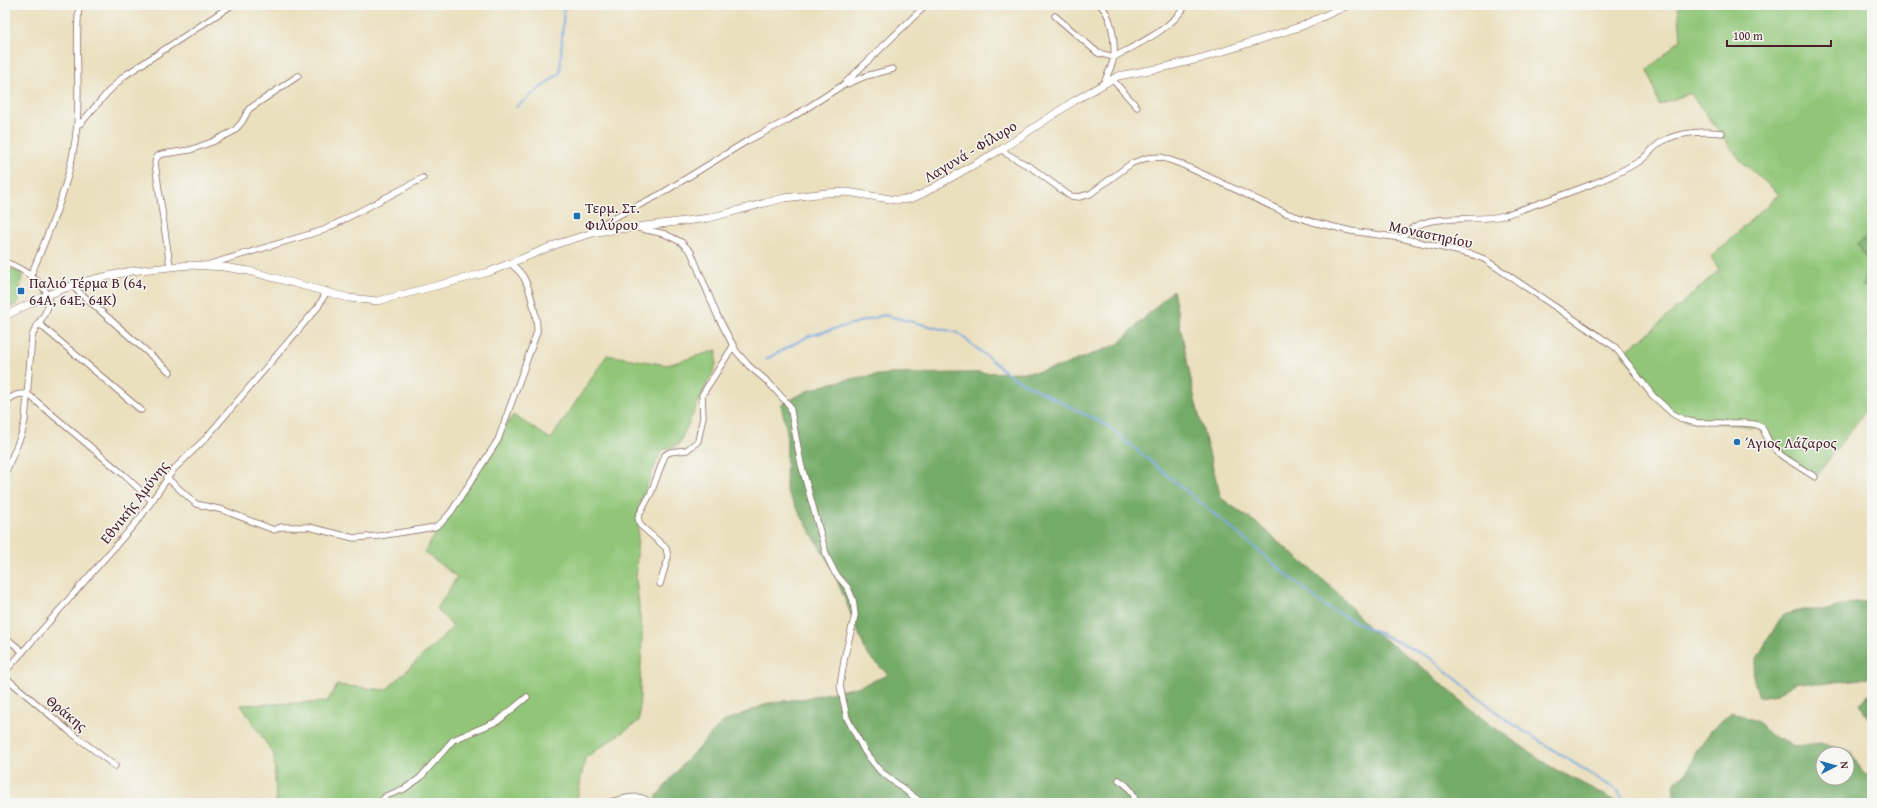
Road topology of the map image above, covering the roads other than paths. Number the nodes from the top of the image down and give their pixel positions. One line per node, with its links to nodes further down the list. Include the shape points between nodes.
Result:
1 (79, 5): 15 (street)
2 (232, 5): 15 (street, via 124,76)
3 (926, 5): 13 (street)
4 (1100, 5): 8 (street, via 1111,24)
5 (1186, 5): 8 (street, via 1169,25)
6 (1348, 5): 11 (street, Λαγυνά - Φίλυρο, via 1302,26 1245,44 1178,64 1128,73)
7 (1055, 16): 8 (street, via 1098,53)
8 (1114, 57): 12 (street)
9 (893, 69): 13 (street)
10 (298, 76): 24 (street, via 249,109 234,131 190,150 163,154 156,158)
11 (1112, 79): 12 (street, Λαγυνά - Φίλυρο); 14 (street)
12 (1104, 83): 17 (street, Λαγυνά - Φίλυρο)
13 (843, 85): 20 (street, via 659,195)
14 (1137, 107)
15 (77, 125): 26 (street, via 61,200)
16 (1722, 132): 21 (street, via 1682,135 1668,139 1640,161 1602,180 1496,217 1425,222 1410,229)
17 (1002, 149): 19 (street, Λαγυνά - Φίλυρο, via 910,199 887,200 847,192 826,193 784,198 709,218); 21 (street, Μοναστηρίου, via 1070,196 1090,194 1132,163 1161,157 1187,166 1298,217 1351,231)
18 (423, 178): 25 (street, via 324,230)
19 (636, 227): 20 (street, Λαγυνά - Φίλυρο); 32 (street, via 665,234 681,242 691,252 717,315)
20 (584, 235): 23 (street, Λαγυνά - Φίλυρο)
21 (1402, 238): 38 (street, Μοναστηρίου, via 1484,259 1615,346 1653,396 1674,414 1684,420 1698,423 1742,423 1762,427 1782,456)
22 (5, 262): 26 (street)
23 (511, 264): 28 (street, Λαγυνά - Φίλυρο, via 384,300 361,300); 39 (street, via 520,272 526,284 537,332 498,440 451,512 435,527 354,538 309,526 280,527 274,530 223,510 196,504)
24 (170, 266): 25 (street, Λαγυνά - Φίλυρο); 27 (street, Λαγυνά - Φίλυρο)
25 (205, 266): 28 (street, Λαγυνά - Φίλυρο, via 249,271)
26 (31, 275): 29 (street)
27 (71, 285): 29 (street, Λαγυνά - Φίλυρο); 33 (street)
28 (327, 292): 39 (street, Εθνικής Αμύνης, via 318,307 242,396 195,450)
29 (47, 295): 30 (street, Λαγυνά - Φίλυρο); 31 (street, via 47,308)
30 (5, 316)
31 (38, 323): 34 (street, via 31,342); 36 (street)
32 (734, 345): 41 (street, via 704,390 703,416 698,441 687,450 665,455 651,493 638,517 640,525 666,548 668,557); 52 (street, via 749,366 790,406 801,464 827,558 854,600 855,615 840,686 847,718 865,752 880,771)
33 (170, 372)
34 (27, 395): 35 (street, via 17,394); 37 (street, via 22,433); 40 (street, via 49,411)
35 (5, 402)
36 (141, 410)
37 (5, 474)
38 (1815, 476)
39 (166, 477): 40 (street, Εθνικής Αμύνης)
40 (151, 500): 43 (street, Εθνικής Αμύνης, via 140,518)
41 (660, 584)
42 (5, 647): 43 (street, via 10,641)
43 (23, 652): 44 (street, Εθνικής Αμύνης)
44 (5, 672)
45 (5, 677): 47 (street, Θράκης)
46 (527, 697): 49 (street, via 498,721 453,740 420,778 404,789 386,796)
47 (115, 766)
48 (1119, 780): 53 (street, via 1126,785 1135,798)
49 (380, 803)
50 (606, 803): 51 (street, via 637,797 644,798)
51 (649, 803)
52 (922, 803)
53 (1135, 803)

